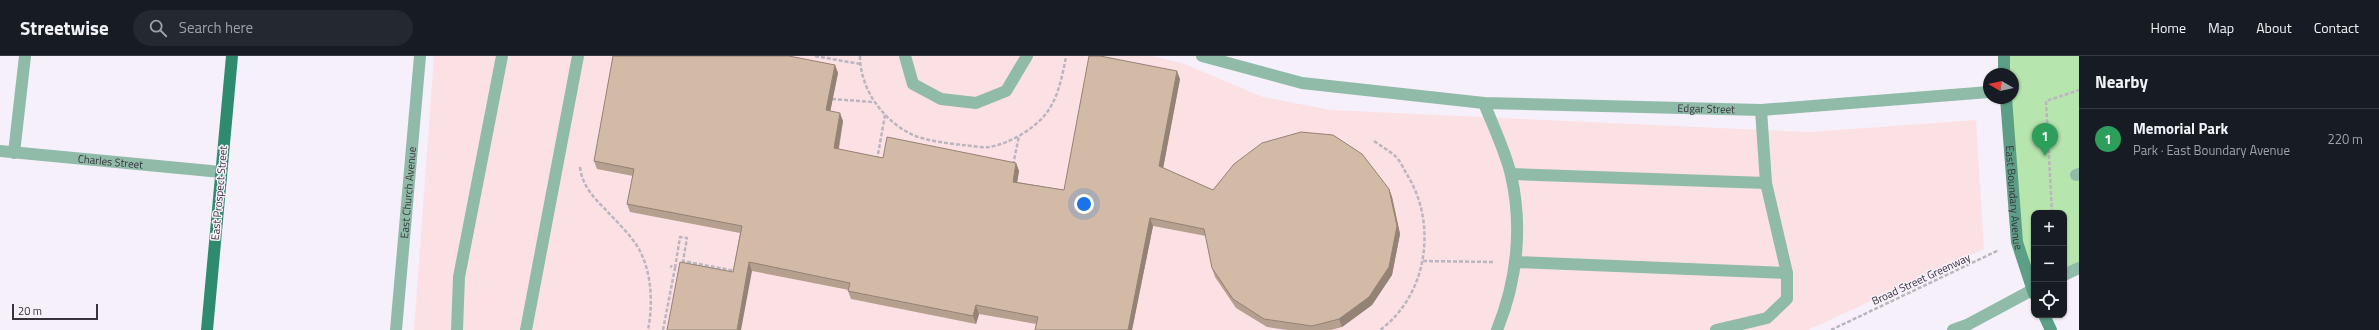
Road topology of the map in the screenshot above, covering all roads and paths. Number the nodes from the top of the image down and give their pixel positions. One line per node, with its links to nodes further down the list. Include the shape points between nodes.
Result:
1 (25, 56): 24 (street)
2 (232, 56): 28 (main road, East Prospect Street)
3 (420, 56): 45 (street, East Church Avenue)
4 (502, 56): 46 (street, via 459,277)
5 (578, 56): 47 (street)
6 (816, 56): 11 (path)
7 (905, 56): 8 (street, via 913,84 941,100 976,103 1006,91)
8 (1027, 56)
9 (1202, 56): 17 (street, Edgar Street, via 1302,83)
10 (2004, 56): 12 (street)
11 (860, 64)
12 (2004, 68)
13 (2079, 90): 31 (path, via 2046,101)
14 (1983, 92): 19 (street, Edgar Street)
15 (832, 99): 16 (path)
16 (873, 102)
17 (1484, 103): 19 (street, Edgar Street); 29 (street)
18 (2006, 104): 32 (street, East Boundary Avenue)
19 (1761, 110): 30 (street)
20 (885, 115): 26 (path)
21 (1019, 136): 27 (path)
22 (1374, 141): 33 (path, via 1396,156 1416,188 1425,224)
23 (0, 151): 24 (street, Charles Street)
24 (14, 152): 28 (street, Charles Street)
25 (579, 160): 48 (path, via 580,175 590,193 627,233 641,254 648,271 651,314)
26 (876, 164)
27 (1012, 170)
28 (221, 172): 44 (main road, East Prospect Street)
29 (1510, 174): 30 (street); 34 (street, via 1517,219)
30 (1766, 183): 39 (street)
31 (2052, 210)
32 (2017, 242): 41 (street, East Boundary Avenue); 53 (path, Broad Street Greenway)
33 (1423, 261): 34 (path); 50 (path, via 1410,296 1388,324)
34 (1516, 262): 39 (street); 51 (street, via 1506,306)
35 (670, 266): 36 (path)
36 (675, 268): 38 (path, via 680,237 687,238 683,261); 49 (path)
37 (2079, 268): 40 (street)
38 (737, 271)
39 (1787, 273): 52 (street, via 1787,299 1767,318)
40 (2067, 274)
41 (2031, 285)
42 (2031, 292): 54 (street)
43 (2045, 318): 55 (street)
44 (207, 330)
45 (396, 330)
46 (457, 330)
47 (526, 330)
48 (648, 330)
49 (663, 330)
50 (1380, 330)
51 (1497, 330)
52 (1716, 330)
53 (1831, 330)
54 (1952, 330)
55 (2051, 330)

